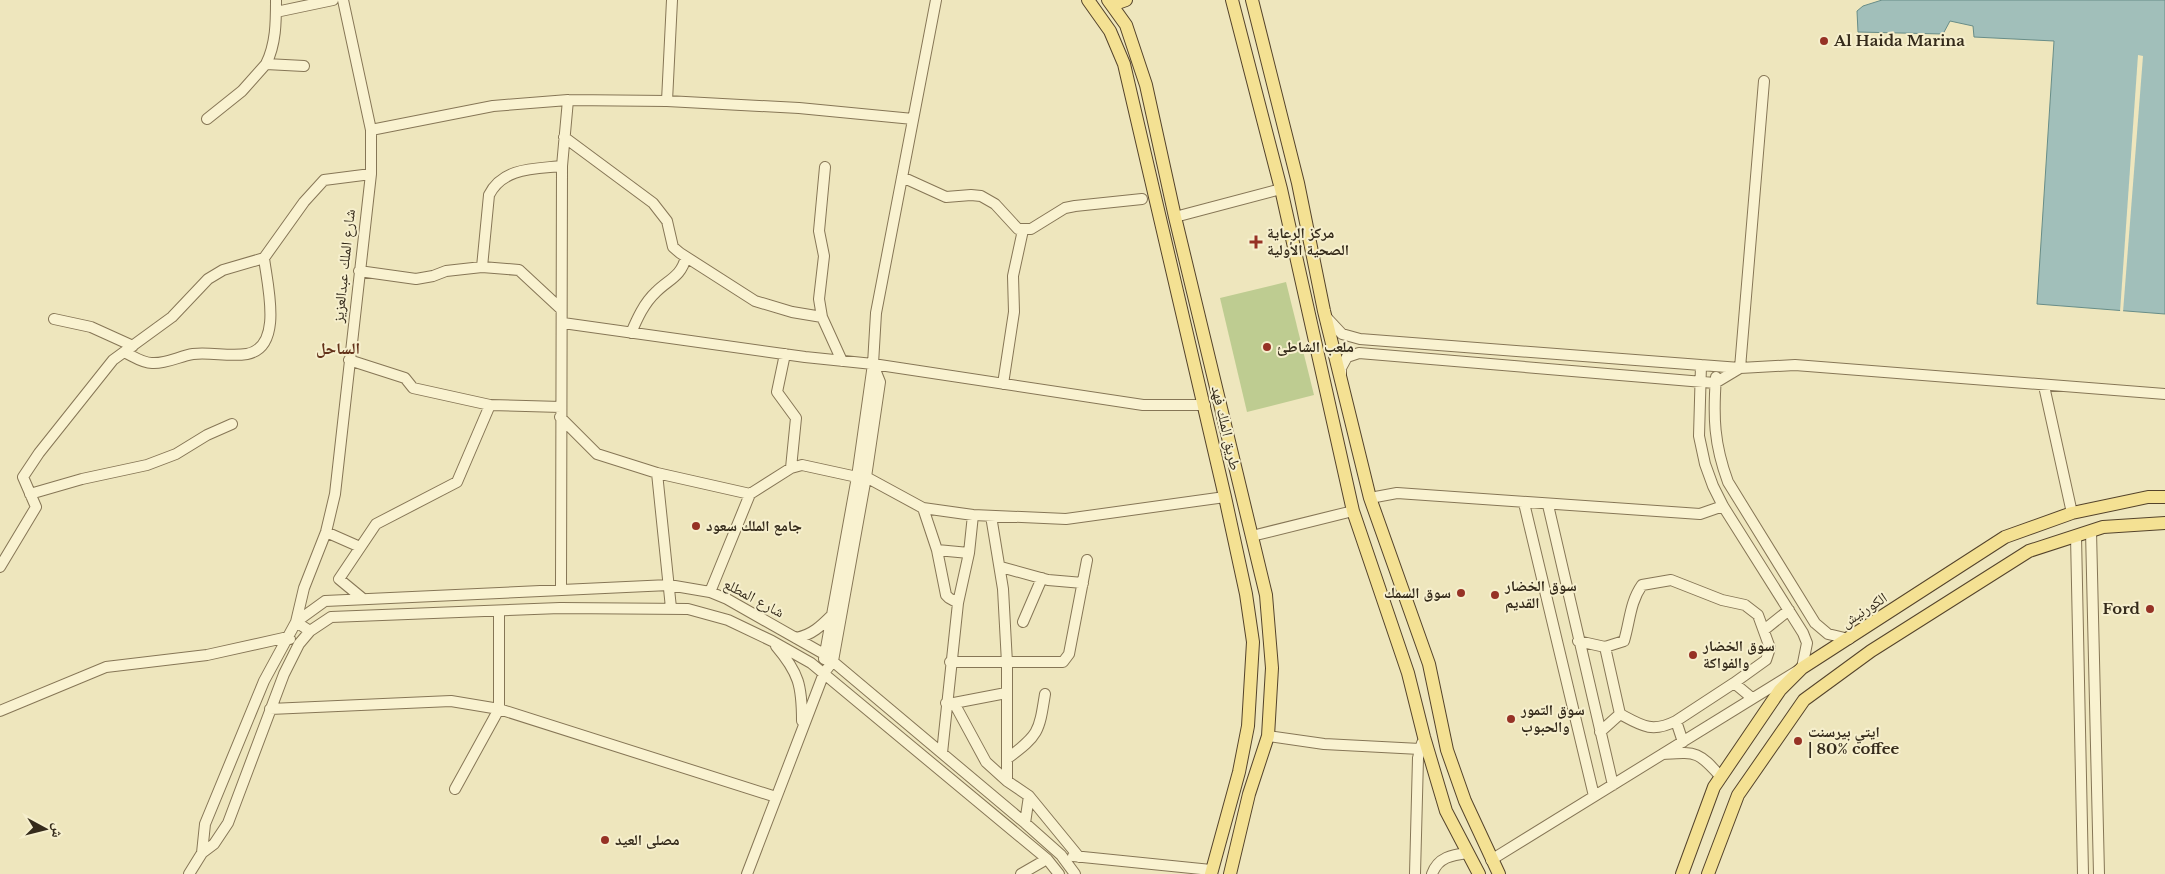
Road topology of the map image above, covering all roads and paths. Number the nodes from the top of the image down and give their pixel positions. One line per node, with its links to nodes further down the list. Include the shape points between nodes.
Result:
1 (276, 0): 11 (street)
2 (333, 0): 11 (street)
3 (343, 0): 19 (street, شارع الملك عبدالعزيز)
4 (672, 0): 16 (street)
5 (936, 0): 18 (street)
6 (1088, 0): 40 (main road, طريق الملك فهد, via 1110,31 1124,64)
7 (1126, 0): 10 (main road)
8 (1232, 0): 25 (main road)
9 (1252, 0): 34 (main road, via 1298,183)
10 (1110, 2): 27 (main road, طريق الملك فهد, via 1126,25 1146,85)
11 (276, 12): 12 (street, via 271,56)
12 (266, 64): 13 (street); 17 (street, via 242,91)
13 (304, 66)
14 (1764, 81): 48 (street)
15 (568, 100): 16 (street); 19 (street, via 493,106); 20 (street)
16 (667, 101): 18 (street, via 799,108)
17 (207, 119)
18 (914, 119): 24 (street)
19 (371, 130): 23 (street, شارع الملك عبدالعزيز)
20 (564, 137): 21 (street); 29 (street, via 653,203 667,221 673,247)
21 (562, 166): 31 (street, via 516,171 493,186 488,194); 33 (street)
22 (825, 167): 35 (street, via 819,230 824,256 819,299)
23 (371, 174): 30 (street, via 324,180); 32 (street, شارع الملك عبدالعزيز)
24 (902, 177): 28 (street, via 946,197 981,196 995,204 1018,229); 45 (street, via 876,313)
25 (1281, 188): 27 (street); 71 (main road)
26 (1142, 199): 28 (street, via 1064,208 1031,230)
27 (1175, 217): 39 (main road, طريق الملك فهد)
28 (1023, 230): 52 (street, via 1013,276 1014,312)
29 (686, 257): 35 (street, via 755,301); 38 (street, via 683,268 655,293)
30 (264, 258): 41 (street, via 223,270 208,279 172,317); 41 (street, via 272,317 268,337 257,350 248,354 195,354 153,363 143,361)
31 (482, 267): 32 (street, via 416,278); 33 (street, via 519,270)
32 (359, 271): 43 (street, شارع الملك عبدالعزيز)
33 (561, 309): 37 (street)
34 (1324, 311): 46 (street, via 1342,334 1360,339); 49 (main road)
35 (822, 317): 44 (street)
36 (54, 319): 41 (street, via 90,327)
37 (563, 323): 38 (street); 57 (street)
38 (631, 332): 42 (street)
39 (1204, 334): 40 (main road); 78 (main road, طريق الملك فهد)
40 (1189, 338): 56 (main road, طريق الملك فهد)
41 (128, 349): 62 (street, via 113,360 34,461 23,478)
42 (785, 354): 44 (street); 59 (street, via 777,392 796,418)
43 (349, 360): 55 (street, via 405,378 413,388); 77 (street, شارع الملك عبدالعزيز, via 335,494)
44 (842, 361): 45 (street)
45 (873, 364): 52 (street); 61 (street)
46 (1701, 366): 47 (street); 50 (street)
47 (1716, 366): 48 (street); 51 (street)
48 (1740, 368): 51 (street); 53 (street, via 1795,365)
49 (1341, 381): 50 (street, via 1343,362 1359,353); 66 (main road)
50 (1700, 382): 51 (street); 69 (street, via 1699,436 1705,464)
51 (1715, 382): 103 (street, via 1715,434 1728,482 1815,623 1828,634)
52 (1003, 384): 56 (street, via 1144,405)
53 (2044, 386): 54 (street); 72 (street)
54 (2165, 394)
55 (490, 405): 57 (street); 80 (street, via 457,482 376,524)
56 (1205, 405): 64 (main road, طريق الملك فهد)
57 (560, 412): 60 (street, via 597,454); 89 (street)
58 (232, 424): 62 (street, via 176,454 147,465)
59 (791, 468): 61 (street, via 802,465); 63 (street)
60 (656, 473): 63 (street); 88 (street)
61 (862, 477): 70 (street); 96 (street); 109 (street)
62 (30, 494): 84 (street, via 36,507)
63 (750, 494): 90 (street)
64 (1225, 496): 74 (street, via 1066,519); 146 (main road, طريق الملك فهد, via 1253,642 1248,726 1239,772)
65 (2165, 497): 72 (main road, الكورنيش, via 2148,497)
66 (1370, 498): 67 (street, via 1397,493); 145 (main road, via 1429,664 1450,759)
67 (1524, 503): 68 (street); 137 (street)
68 (1548, 505): 69 (street, via 1700,514); 105 (street)
69 (1723, 506): 94 (street)
70 (923, 508): 73 (street); 81 (street)
71 (1353, 511): 78 (street); 128 (main road, via 1408,673)
72 (2072, 513): 103 (main road, الكورنيش, via 2005,537)
73 (973, 515): 74 (street); 82 (street)
74 (991, 516): 85 (street)
75 (2165, 523): 76 (main road, via 2103,527)
76 (2092, 531): 79 (main road); 160 (street)
77 (326, 532): 80 (street); 97 (street, شارع الملك عبدالعزيز, via 304,588)
78 (1252, 536): 126 (main road, طريق الملك فهد, via 1266,595 1272,668)
79 (2076, 536): 158 (main road, via 2029,551 1871,651 1804,700 1738,795); 159 (street)
80 (360, 547): 91 (street, via 339,579)
81 (936, 550): 82 (street); 92 (street, via 946,594)
82 (968, 552): 92 (street)
83 (1087, 560): 87 (street)
84 (0, 567)
85 (1001, 567): 86 (street); 111 (street)
86 (1042, 578): 87 (street); 98 (street)
87 (1083, 583): 111 (street, via 1067,658 1063,662)
88 (669, 585): 89 (street, شارع المطلع); 90 (street, شارع المطلع); 93 (street)
89 (561, 590): 91 (street, شارع المطلع)
90 (710, 592): 102 (street, شارع المطلع)
91 (362, 598): 97 (street, شارع المطلع, via 324,601)
92 (958, 603): 110 (street)
93 (671, 608): 95 (street, شارع المطلع); 104 (street, شارع المطلع, via 688,609 728,620)
94 (1789, 610): 99 (street); 112 (street, via 1807,643)
95 (499, 611): 100 (street, شارع المطلع, via 331,617); 120 (street)
96 (832, 615): 102 (street, via 807,636); 108 (street)
97 (296, 622): 100 (street); 101 (street, شارع المطلع)
98 (1023, 622)
99 (1764, 630): 107 (street, via 1758,615 1745,605 1722,600 1671,580 1655,581 1642,585 1636,594 1624,641); 114 (street, via 1770,648 1766,660)
100 (310, 631): 106 (street)
101 (288, 638): 106 (street); 121 (street, via 207,655 106,667); 140 (street, شارع المطلع, via 264,681 205,824)
102 (796, 638): 108 (street, شارع المطلع)
103 (1849, 639): 112 (main road, الكورنيش)
104 (772, 641): 113 (street, شارع المطلع); 124 (street, via 792,665 799,684)
105 (1578, 641): 107 (street); 125 (street)
106 (299, 644): 119 (street)
107 (1606, 647): 122 (street)
108 (824, 654): 109 (street, شارع المطلع); 113 (street)
109 (833, 661): 113 (street); 129 (street, شارع المطلع)
110 (950, 662): 111 (street); 118 (street)
111 (1007, 663): 115 (street)
112 (1802, 668): 117 (street); 132 (main road, الكورنيش, via 1780,690)
113 (824, 673): 124 (street); 144 (street, شارع المطلع)
114 (1734, 683): 117 (street); 123 (street)
115 (1006, 693): 118 (street); 131 (street)
116 (1045, 694): 131 (street, via 1037,734)
117 (1752, 698): 127 (street)
118 (950, 703): 129 (street); 133 (street, via 986,762)
119 (270, 709): 120 (street, via 451,701); 140 (street, via 228,822 214,844)
120 (499, 709): 135 (street); 138 (street)
121 (0, 711)
122 (1620, 714): 123 (street, via 1651,728 1666,726); 125 (street)
123 (1676, 720): 127 (street)
124 (802, 728): 138 (street)
125 (1600, 732): 134 (street)
126 (1268, 736): 128 (street, via 1324,744); 152 (main road, طريق الملك فهد, via 1249,794)
127 (1683, 742): 130 (street)
128 (1422, 743): 141 (main road, via 1446,810); 153 (street, via 1418,758)
129 (942, 753): 139 (street, شارع المطلع)
130 (1662, 754): 132 (street, via 1694,752); 134 (street)
131 (1008, 758): 133 (street)
132 (1722, 777): 157 (main road, الكورنيش, via 1714,788)
133 (1007, 781): 136 (street)
134 (1613, 785): 137 (street)
135 (455, 789)
136 (1029, 796): 139 (street); 143 (street)
137 (1594, 796): 145 (street)
138 (776, 798): 148 (street)
139 (1025, 823): 142 (street, شارع المطلع)
140 (202, 853): 147 (street)
141 (1468, 853): 154 (street, via 1442,860); 155 (main road)
142 (1061, 855): 143 (street); 151 (street, شارع المطلع)
143 (1079, 857): 146 (street)
144 (1047, 859): 149 (street); 150 (street, شارع المطلع)
145 (1491, 860): 156 (main road)
146 (1211, 872)
147 (189, 874)
148 (747, 874)
149 (1021, 874)
150 (1059, 874)
151 (1075, 874)
152 (1230, 874)
153 (1415, 874)
154 (1432, 874)
155 (1479, 874)
156 (1499, 874)
157 (1682, 874)
158 (1708, 874)
159 (2083, 874)
160 (2099, 874)

